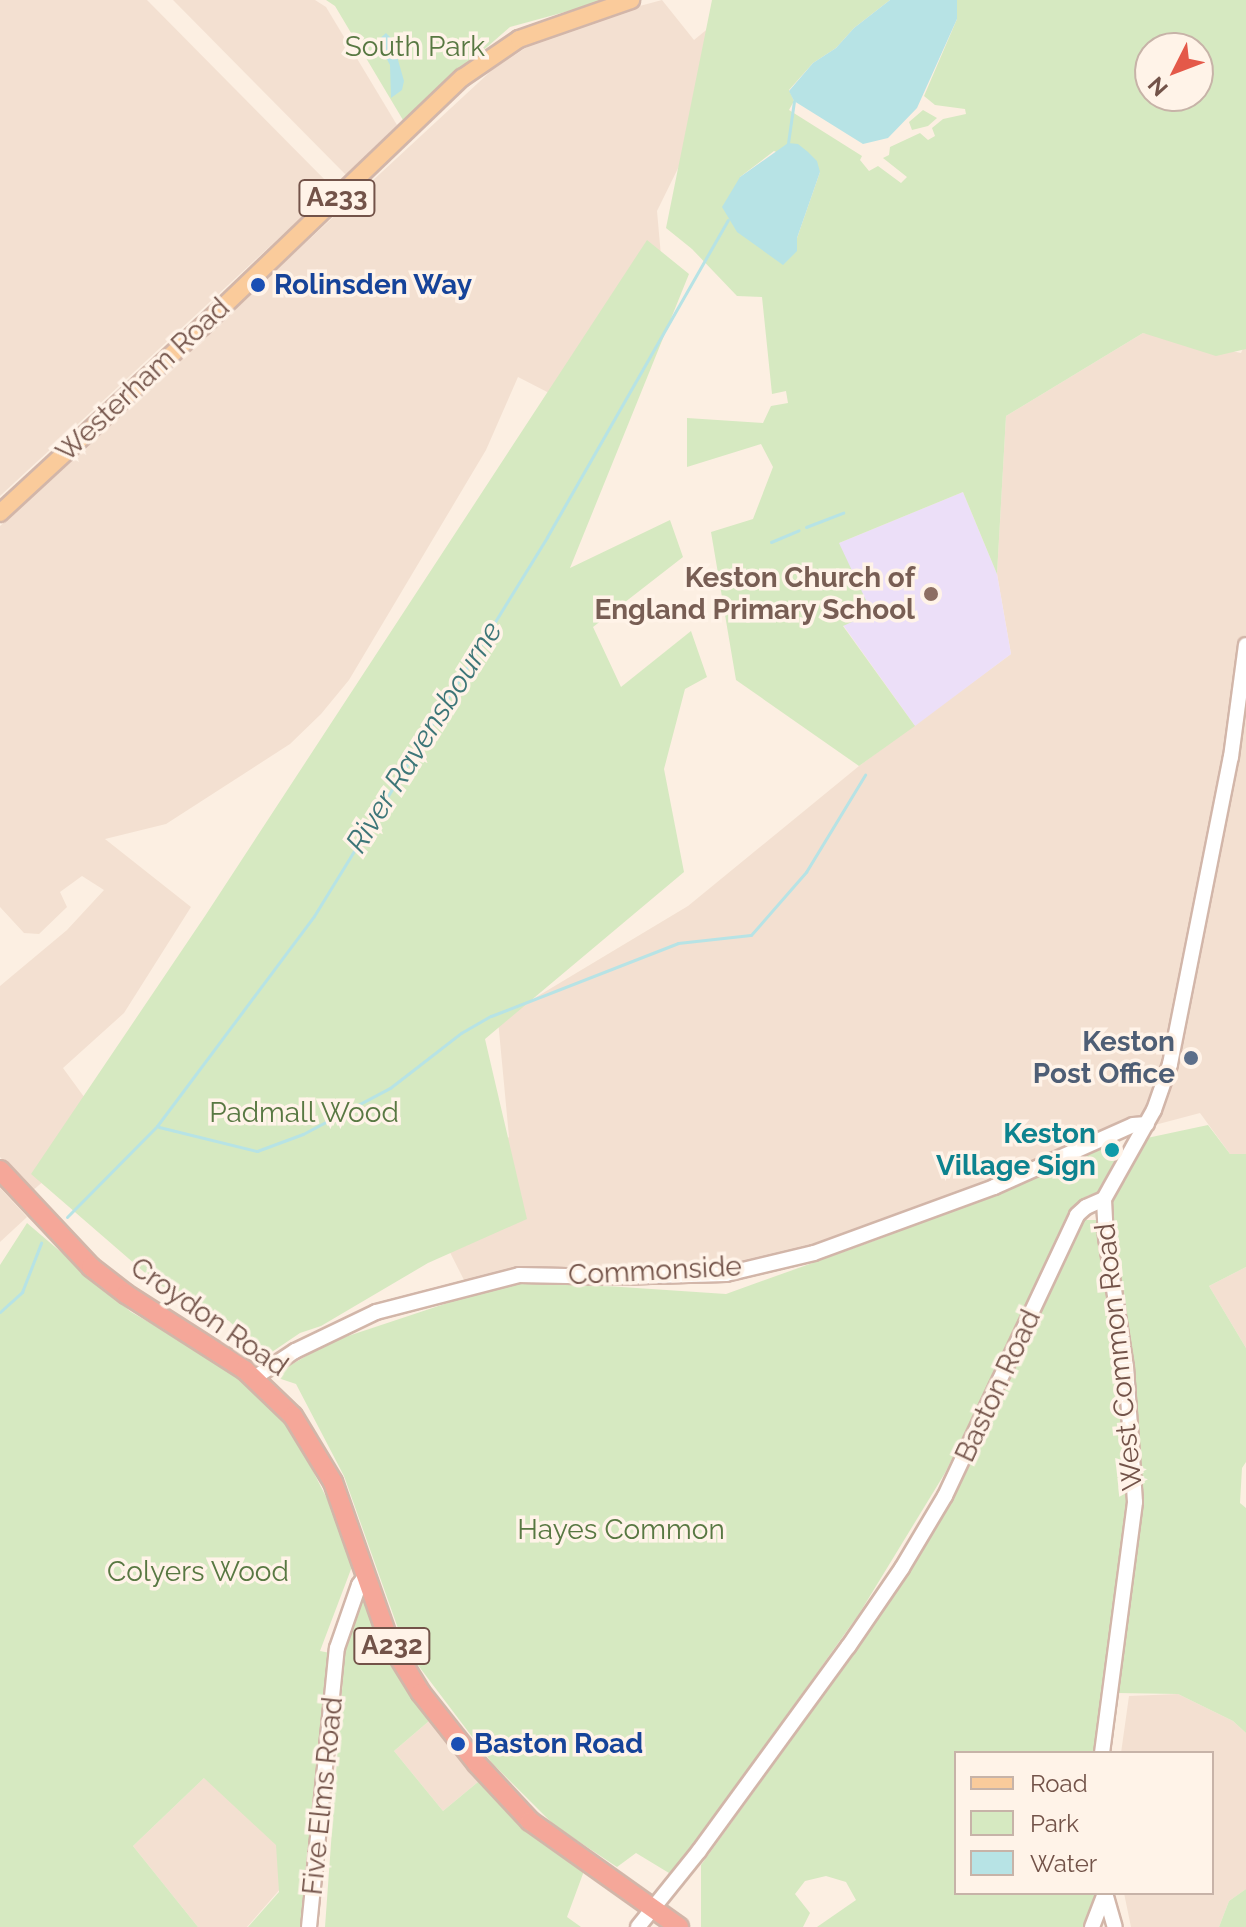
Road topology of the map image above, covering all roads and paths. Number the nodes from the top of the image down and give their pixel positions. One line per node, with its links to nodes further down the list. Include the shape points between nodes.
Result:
1 (631, 0): 2 (main road, Westerham Road / A233, via 519,39 462,78)
2 (0, 513)
3 (1246, 645): 4 (street, via 1231,757 1184,1003 1170,1064)
4 (1147, 1124): 5 (street, Commonside); 6 (street)
5 (1102, 1139): 6 (street, via 1123,1137); 9 (street, Commonside, via 994,1187 814,1253 726,1274 519,1275 376,1312 295,1351)
6 (1130, 1152): 8 (street)
7 (0, 1170): 9 (highway, Croydon Road / A232, via 91,1267)
8 (1104, 1199): 11 (street, West Common Road, via 1126,1367 1135,1502); 14 (street, Baston Road, via 1077,1215 951,1485 902,1568)
9 (254, 1378): 10 (highway, Croydon Road / A232, via 313,1444 341,1502)
10 (366, 1575): 14 (highway, Croydon Road / A232, via 403,1666 477,1764 541,1830); 15 (street, Five Elms Road, via 337,1648)
11 (1102, 1751)
12 (1104, 1895): 18 (street)
13 (1106, 1895): 19 (street)
14 (654, 1907): 16 (street, Baston Road); 17 (highway, Croydon Road / A232)
15 (309, 1927)
16 (638, 1927)
17 (679, 1927)
18 (1092, 1927)
19 (1115, 1927)

